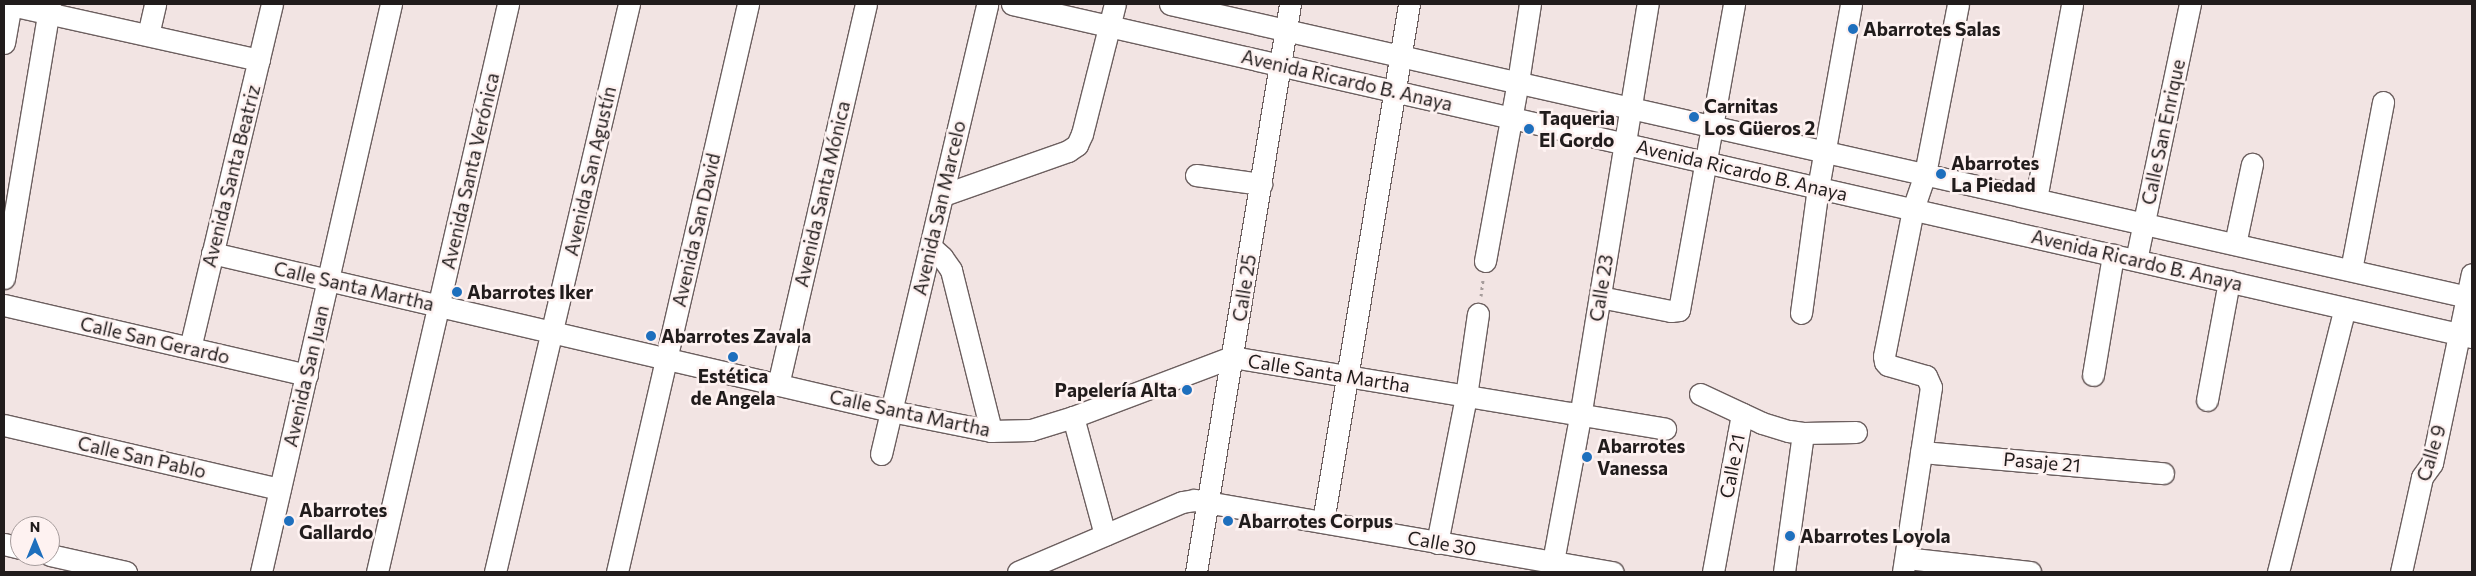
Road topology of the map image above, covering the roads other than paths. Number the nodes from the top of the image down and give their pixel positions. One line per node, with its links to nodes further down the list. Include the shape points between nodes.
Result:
1 (11, 4): 22 (street); 26 (street)
2 (155, 4): 25 (street)
3 (272, 4): 28 (street, Avenida Santa Beatriz)
4 (391, 4): 57 (street, Avenida San Juan)
5 (508, 4): 62 (street, Avenida Santa Verónica)
6 (629, 4): 66 (street, Avenida San Agustín)
7 (748, 4): 70 (street, Avenida San David)
8 (866, 4): 74 (street, Avenida Santa Mónica)
9 (987, 4): 44 (street, Avenida San Marcelo)
10 (1012, 4): 23 (street, Avenida Ricardo B. Anaya)
11 (1115, 4): 23 (street)
12 (1170, 4): 24 (street, Avenida Ricardo B. Anaya)
13 (1290, 4): 24 (street, Calle 25)
14 (1409, 4): 27 (street)
15 (1530, 4): 30 (street)
16 (1648, 4): 33 (street, Calle 23)
17 (1734, 4): 35 (street)
18 (1851, 4): 37 (street)
19 (1958, 4): 40 (street)
20 (2072, 4): 45 (street)
21 (2190, 4): 47 (street, Calle San Enrique)
22 (49, 8): 25 (street); 56 (street)
23 (1110, 26): 29 (street, Avenida Ricardo B. Anaya); 44 (street, via 1077,145)
24 (1286, 30): 27 (street, Avenida Ricardo B. Anaya); 29 (street, Calle 25)
25 (148, 35): 28 (street)
26 (4, 43)
27 (1400, 56): 30 (street, Avenida Ricardo B. Anaya); 31 (street)
28 (259, 60): 50 (street, Avenida Santa Beatriz)
29 (1280, 65): 31 (street, Avenida Ricardo B. Anaya); 42 (street, Calle 25)
30 (1518, 82): 33 (street, Avenida Ricardo B. Anaya); 34 (street)
31 (1394, 91): 34 (street, Avenida Ricardo B. Anaya); 72 (street)
32 (2383, 102): 54 (street)
33 (1630, 108): 35 (street, Avenida Ricardo B. Anaya); 36 (street, Calle 23)
34 (1512, 118): 36 (street, Avenida Ricardo B. Anaya); 53 (street)
35 (1712, 126): 37 (street, Avenida Ricardo B. Anaya); 38 (street)
36 (1624, 143): 38 (street, Avenida Ricardo B. Anaya); 59 (street, Calle 23)
37 (1826, 152): 40 (street, Avenida Ricardo B. Anaya); 43 (street)
38 (1706, 162): 43 (street, Avenida Ricardo B. Anaya); 59 (street, via 1679,310 1671,312)
39 (2252, 164): 48 (street)
40 (1925, 174): 45 (street, Avenida Ricardo B. Anaya); 46 (street)
41 (1196, 175): 42 (street)
42 (1260, 184): 69 (street, Calle 25)
43 (1818, 188): 46 (street, Avenida Ricardo B. Anaya); 64 (street)
44 (943, 195): 49 (street, Avenida San Marcelo)
45 (2036, 200): 47 (street, Avenida Ricardo B. Anaya)
46 (1913, 209): 51 (street, Avenida Ricardo B. Anaya); 87 (street, via 1884,356 1888,365 1926,376 1930,381)
47 (2143, 224): 48 (street, Avenida Ricardo B. Anaya); 52 (street, Calle San Enrique)
48 (2235, 244): 54 (street, Avenida Ricardo B. Anaya)
49 (931, 247): 78 (street, Avenida San Marcelo); 84 (street, via 951,270)
50 (212, 253): 57 (street, Calle Santa Martha); 68 (street, Avenida Santa Beatriz)
51 (2113, 255): 52 (street, Avenida Ricardo B. Anaya); 73 (street)
52 (2136, 260): 58 (street, Avenida Ricardo B. Anaya)
53 (1486, 261)
54 (2351, 270): 60 (street, Avenida Ricardo B. Anaya)
55 (2472, 274): 60 (street, Calle 9)
56 (4, 278)
57 (329, 280): 62 (street, Calle Santa Martha); 71 (street, Avenida San Juan)
58 (2229, 281): 63 (street, Avenida Ricardo B. Anaya); 77 (street)
59 (1600, 297): 81 (street, Calle 23)
60 (2470, 298): 67 (street, Calle 9)
61 (4, 305): 68 (street, Calle San Gerardo)
62 (440, 306): 66 (street, Calle Santa Martha); 100 (street, Avenida Santa Verónica)
63 (2346, 308): 67 (street, Avenida Ricardo B. Anaya); 109 (street)
64 (1801, 313)
65 (1478, 314): 76 (street)
66 (552, 332): 70 (street, Calle Santa Martha); 101 (street, Avenida San Agustín)
67 (2467, 335): 110 (street, Calle 9, via 2432,463 2422,477)
68 (190, 348): 71 (street, Calle San Gerardo)
69 (1232, 357): 72 (street, Calle Santa Martha); 80 (street, Calle Santa Martha); 91 (street, Calle 25)
70 (666, 359): 74 (street, Calle Santa Martha); 102 (street, Avenida San David)
71 (307, 375): 90 (street, Avenida San Juan)
72 (1349, 376): 76 (street, Calle Santa Martha); 92 (street)
73 (2093, 376)
74 (778, 385): 78 (street, Calle Santa Martha)
75 (1700, 394): 79 (street)
76 (1466, 396): 81 (street, Calle Santa Martha); 94 (street)
77 (2208, 400)
78 (891, 411): 84 (street, Calle Santa Martha); 88 (street, Avenida San Marcelo)
79 (1742, 414): 86 (street, Calle 21, via 1762,423); 106 (street, Calle 21)
80 (1073, 417): 84 (street, Calle Santa Martha, via 1031,430); 93 (street)
81 (1580, 417): 83 (street, Calle Santa Martha); 97 (street, Calle 23)
82 (4, 425): 90 (street, Calle San Pablo)
83 (1665, 429)
84 (991, 432)
85 (1856, 432): 86 (street, Calle 21)
86 (1803, 433): 107 (street)
87 (1922, 452): 89 (street, Pasaje 21); 96 (street)
88 (881, 454)
89 (2163, 473)
90 (280, 489): 99 (street, Avenida San Juan)
91 (1208, 502): 92 (street, Calle 30); 93 (street, Calle 30, via 1182,502); 104 (street, Calle 25)
92 (1323, 522): 94 (street, Calle 30)
93 (1105, 535): 103 (street, Calle 30)
94 (1437, 543): 97 (street, Calle 30)
95 (60, 557): 98 (street)
96 (1904, 565): 108 (street)
97 (1552, 567): 105 (street, Calle 30)
98 (126, 572)
99 (261, 572)
100 (378, 572)
101 (495, 572)
102 (616, 572)
103 (1018, 572)
104 (1196, 572)
105 (1613, 572)
106 (1713, 572)
107 (1784, 572)
108 (2030, 572)
109 (2278, 572)
110 (2401, 572)

